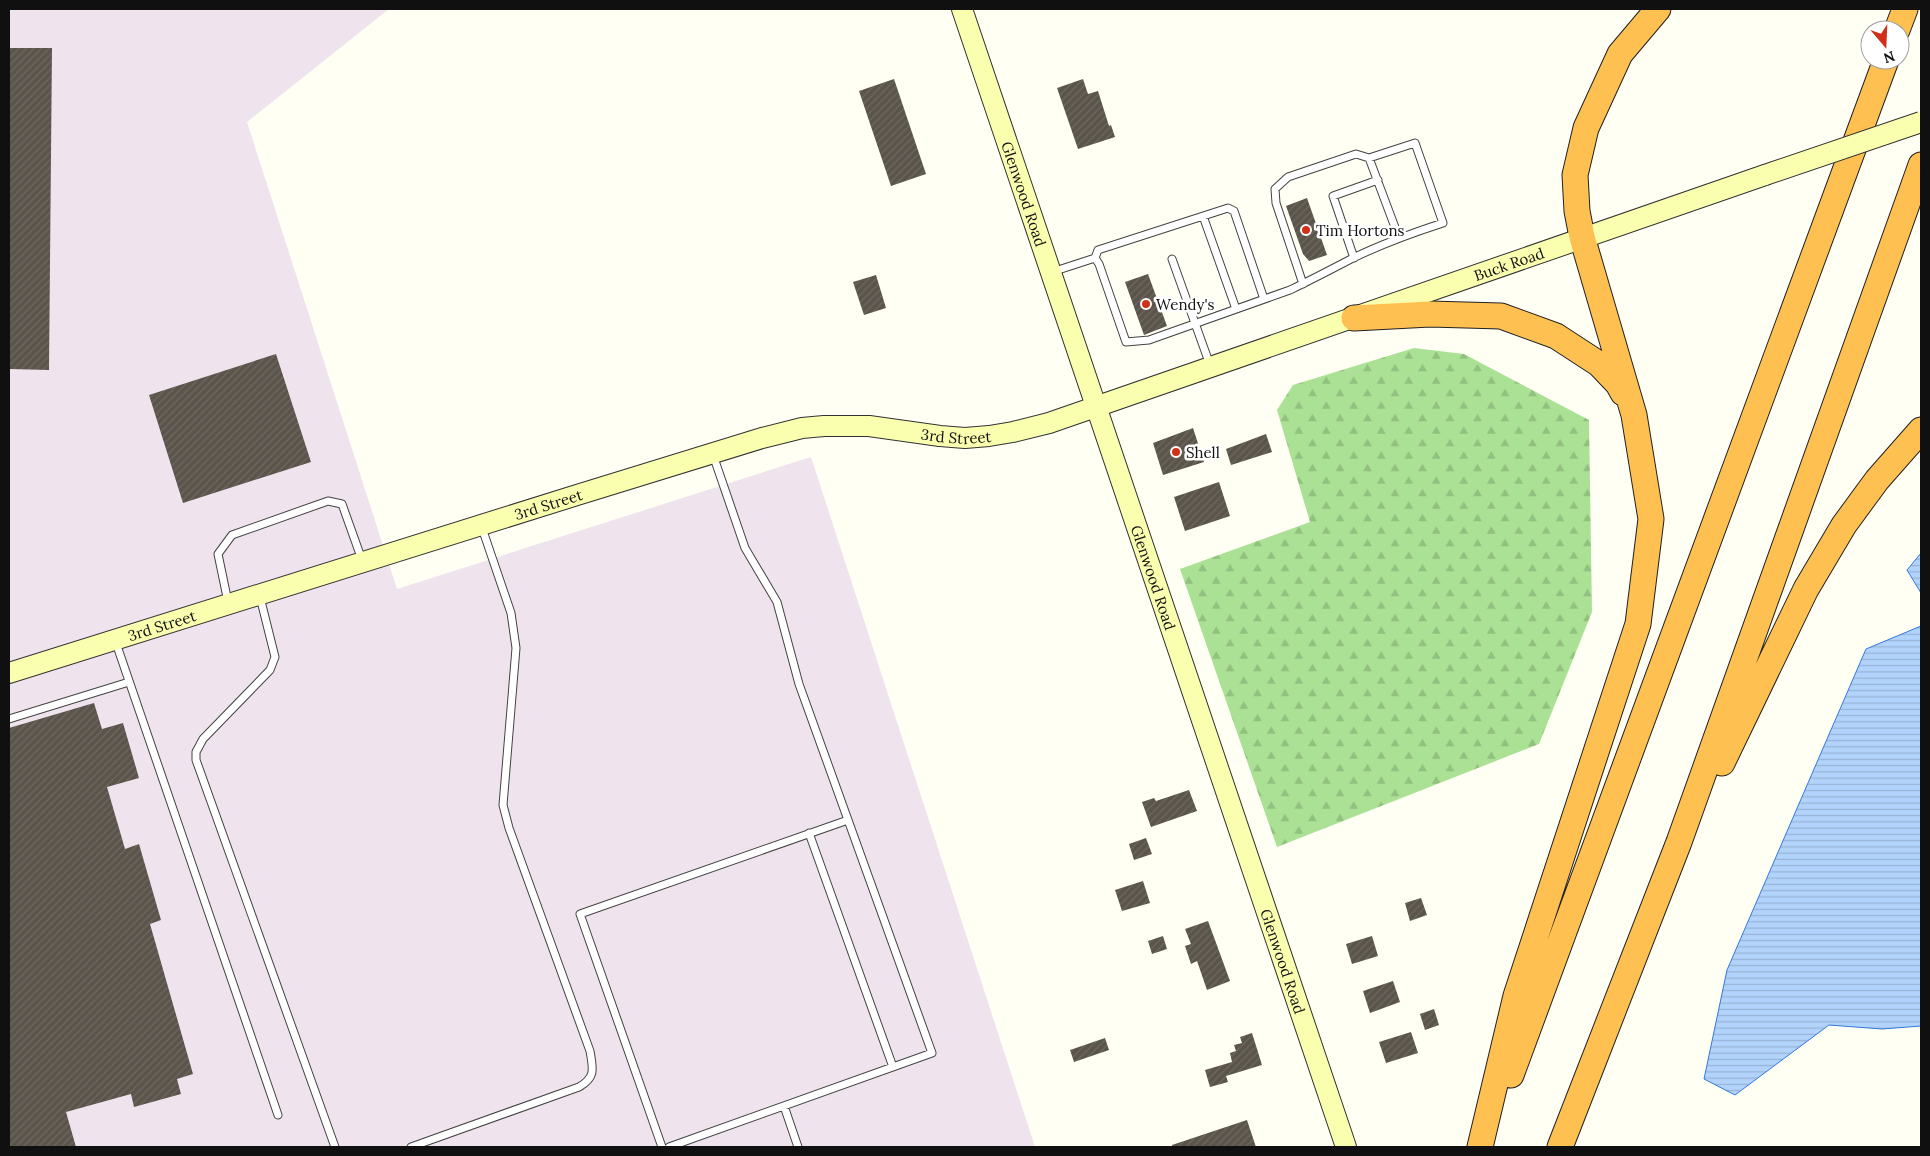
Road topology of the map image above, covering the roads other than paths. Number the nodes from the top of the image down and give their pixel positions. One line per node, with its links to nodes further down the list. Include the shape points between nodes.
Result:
1 (962, 9): 14 (street, Glenwood Road)
2 (1658, 9): 9 (highway, via 1620,54 1586,128 1575,175)
3 (1882, 70): 46 (highway)
4 (1921, 122): 9 (street, Buck Road, bridge)
5 (1369, 158): 7 (lane); 10 (lane, via 1416,143 1443,223); 15 (lane, via 1356,154 1288,177 1275,189 1276,203)
6 (1921, 165): 35 (highway)
7 (1378, 180): 10 (lane); 12 (lane, via 1333,196)
8 (1204, 216): 11 (lane, via 1098,250); 16 (lane, via 1228,208 1234,211); 17 (lane)
9 (1582, 237): 18 (street, Buck Road); 22 (highway)
10 (1399, 238): 12 (lane)
11 (1095, 258): 14 (lane); 19 (lane, via 1100,264 1126,342 1149,340)
12 (1354, 258): 15 (lane)
13 (1172, 259): 19 (lane)
14 (1051, 272): 21 (street, Glenwood Road)
15 (1303, 284): 16 (lane)
16 (1264, 299): 17 (lane)
17 (1236, 309): 19 (lane)
18 (1354, 318): 20 (street, Buck Road); 22 (highway, via 1430,314 1501,316 1556,336 1599,364 1618,384)
19 (1194, 324): 20 (lane)
20 (1211, 368): 21 (street, Buck Road)
21 (1097, 407): 24 (street, 3rd Street, via 1049,423 989,436 940,436 869,426 824,426 802,428); 44 (street, Glenwood Road)
22 (1634, 414): 45 (highway, via 1651,519 1638,624 1516,996)
23 (1921, 430): 35 (highway, via 1877,480 1844,525 1806,589 1724,758)
24 (712, 453): 25 (street, 3rd Street); 33 (lane, via 745,548 777,602 799,684)
25 (481, 525): 26 (street, 3rd Street); 40 (lane, via 511,613 516,648 503,805 590,1051 592,1075 588,1082 578,1087)
26 (362, 563): 27 (street, 3rd Street); 28 (lane, via 342,504 328,502 232,536 218,554)
27 (260, 595): 28 (street, 3rd Street); 39 (lane, via 275,657 270,670 203,738 196,760)
28 (229, 605): 29 (street, 3rd Street)
29 (115, 640): 30 (street, 3rd Street); 31 (lane)
30 (9, 672)
31 (129, 682): 32 (lane); 38 (lane)
32 (9, 719)
33 (848, 820): 34 (lane); 36 (lane, via 932,1053)
34 (809, 833): 36 (lane); 41 (lane, via 580,914)
35 (1679, 842): 47 (highway)
36 (893, 1067): 37 (lane)
37 (784, 1106): 42 (lane); 43 (lane)
38 (278, 1115)
39 (335, 1147)
40 (411, 1147)
41 (662, 1147)
42 (669, 1147)
43 (798, 1147)
44 (1346, 1147)
45 (1480, 1147)
46 (1484, 1147)
47 (1560, 1147)

